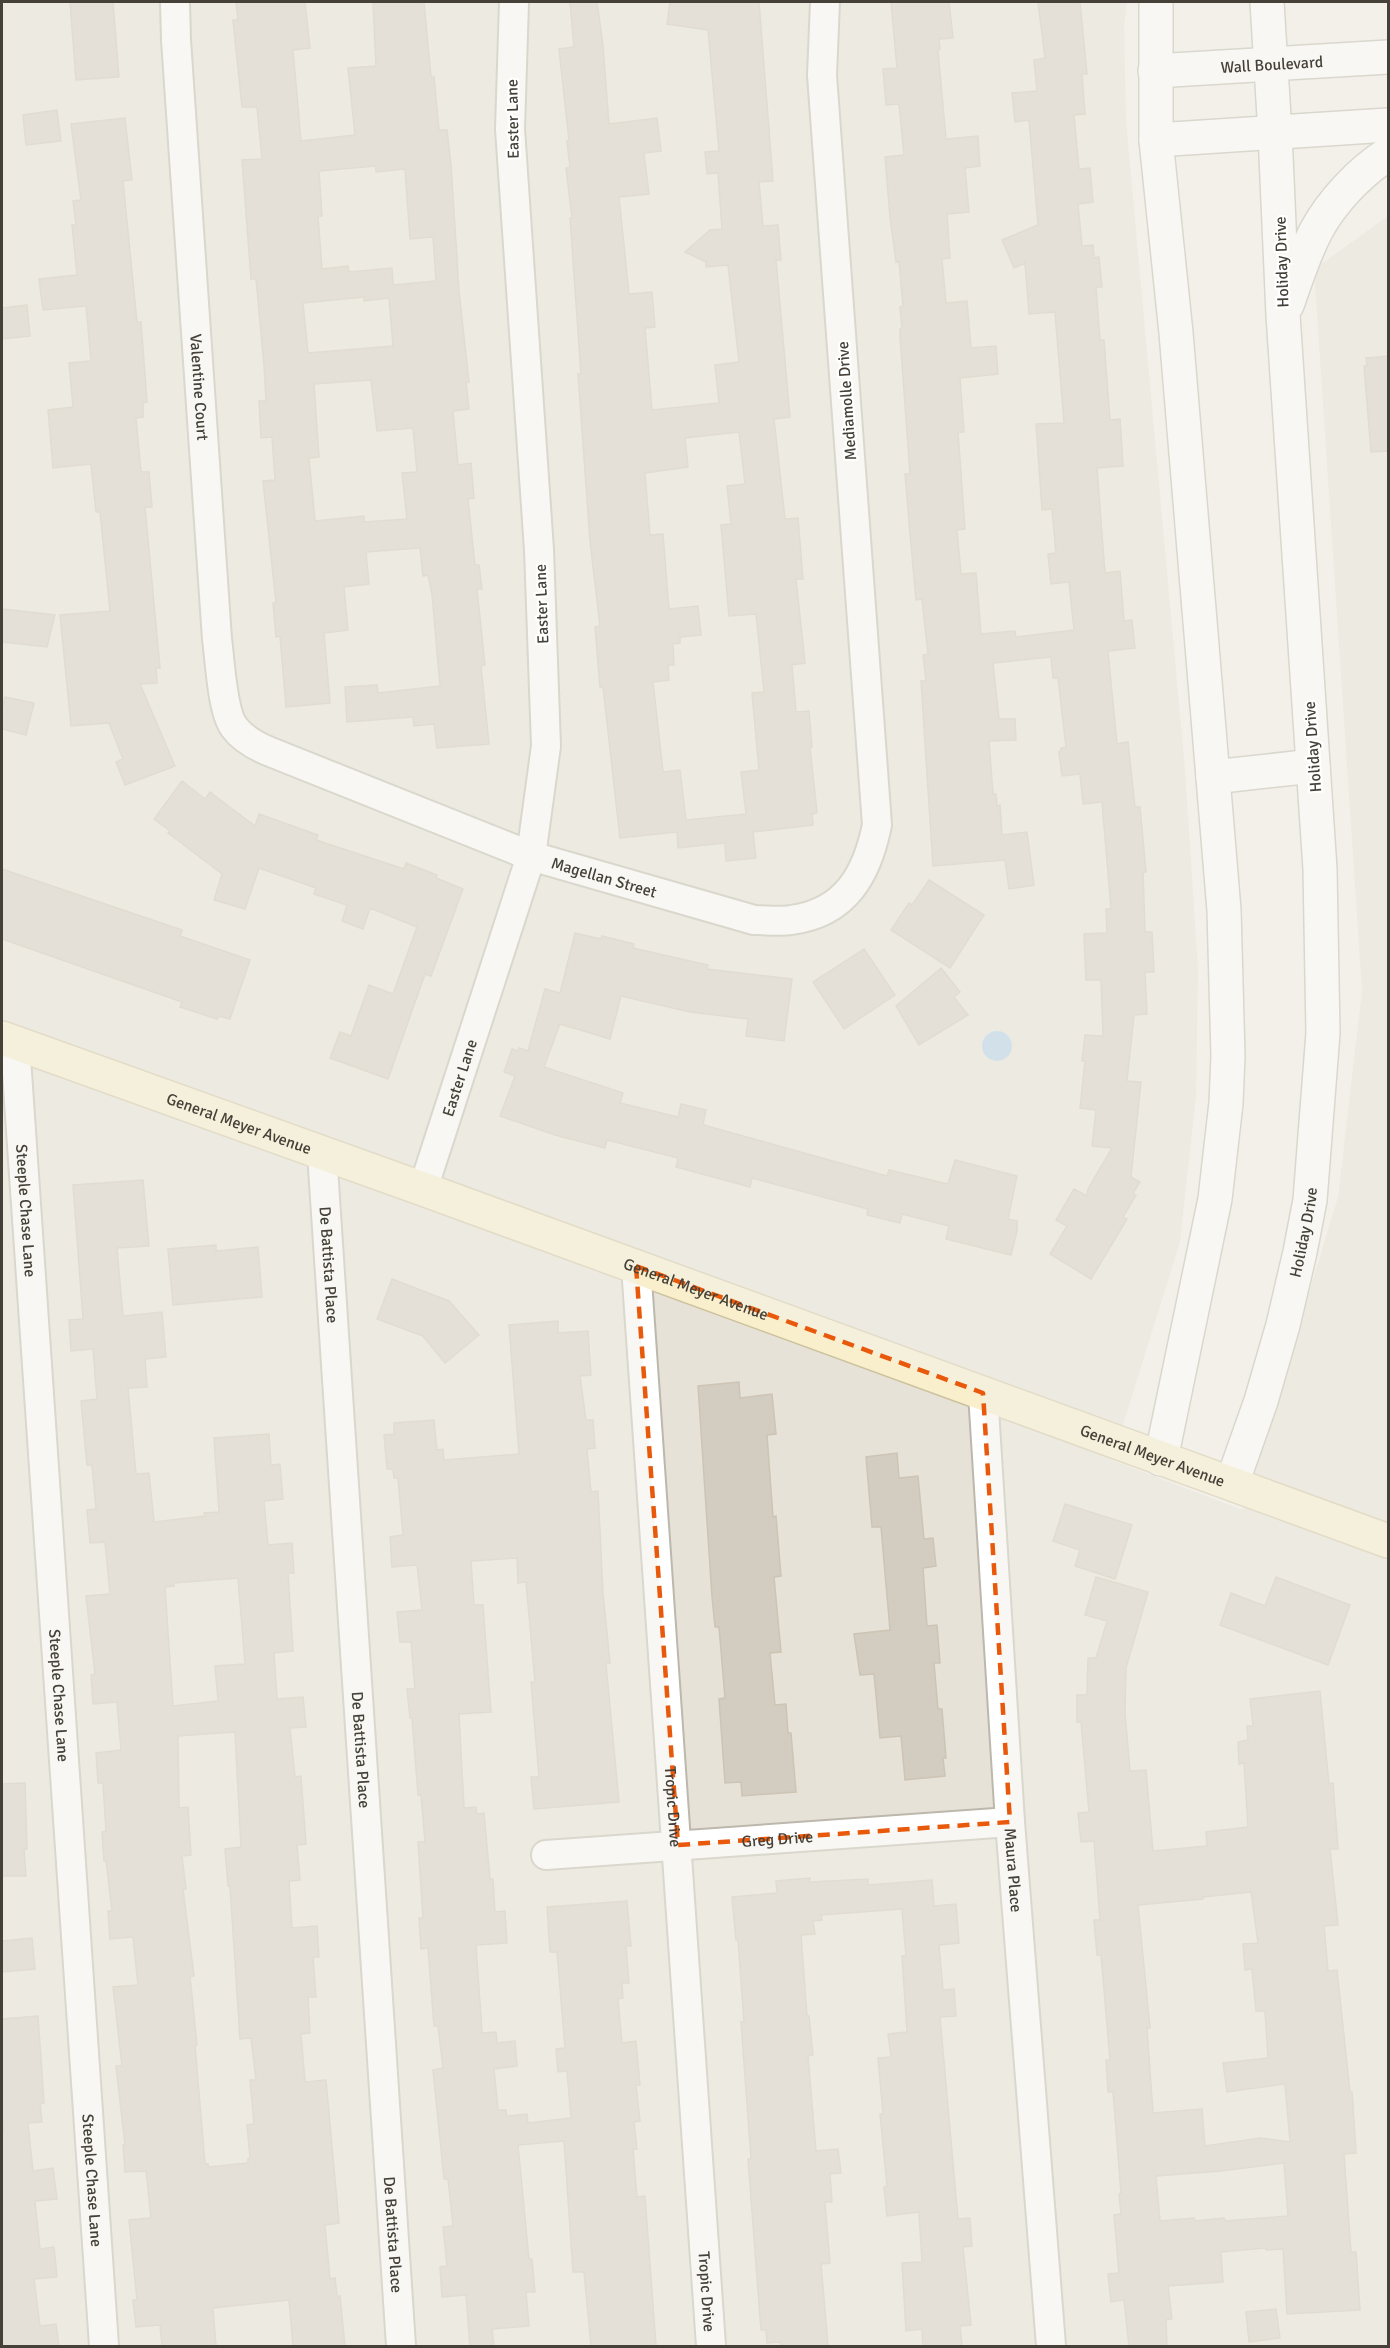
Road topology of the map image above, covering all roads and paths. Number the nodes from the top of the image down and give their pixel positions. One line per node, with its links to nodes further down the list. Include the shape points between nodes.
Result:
1 (175, 2): 14 (street, Valentine Court, via 224,696 232,725)
2 (514, 2): 18 (street, Easter Lane, via 510,129 539,550 546,746)
3 (825, 2): 17 (street, Mediamolle Drive, via 822,75)
4 (1156, 2): 8 (street)
5 (1267, 2): 7 (street, Holiday Drive)
6 (1389, 57): 7 (street, Wall Boulevard)
7 (1271, 65): 8 (street, Wall Boulevard); 10 (street, Holiday Drive)
8 (1155, 71): 11 (street)
9 (1389, 125): 10 (street)
10 (1275, 133): 11 (street); 13 (street, Holiday Drive)
11 (1156, 140): 16 (street)
12 (1389, 154): 13 (street, via 1333,205 1316,231)
13 (1283, 315): 15 (street, Holiday Drive)
14 (268, 751): 18 (street, Magellan Street)
15 (1313, 766): 16 (street); 25 (street, Holiday Drive, via 1320,869 1323,1033 1310,1200 1283,1325)
16 (1213, 777): 24 (street, via 1224,910 1226,1103 1215,1198)
17 (875, 800): 18 (street, Magellan Street, via 877,825 872,849 855,884 827,909 790,921 754,920)
18 (531, 856): 21 (street, Easter Lane)
19 (8, 1041): 20 (main road, General Meyer Avenue); 30 (street, Steeple Chase Lane)
20 (322, 1153): 21 (main road, General Meyer Avenue); 31 (street, De Battista Place)
21 (423, 1189): 22 (main road, General Meyer Avenue)
22 (636, 1266): 23 (main road, General Meyer Avenue); 28 (street, Tropic Drive)
23 (984, 1393): 24 (main road, General Meyer Avenue); 27 (street, Maura Place)
24 (1161, 1459): 25 (main road, General Meyer Avenue)
25 (1232, 1483): 26 (main road, General Meyer Avenue)
26 (1389, 1541)
27 (1010, 1822): 28 (street, Greg Drive); 33 (street, Maura Place)
28 (678, 1845): 29 (street, Greg Drive); 32 (street, Tropic Drive)
29 (546, 1855)
30 (104, 2346)
31 (401, 2346)
32 (711, 2346)
33 (1051, 2346)

